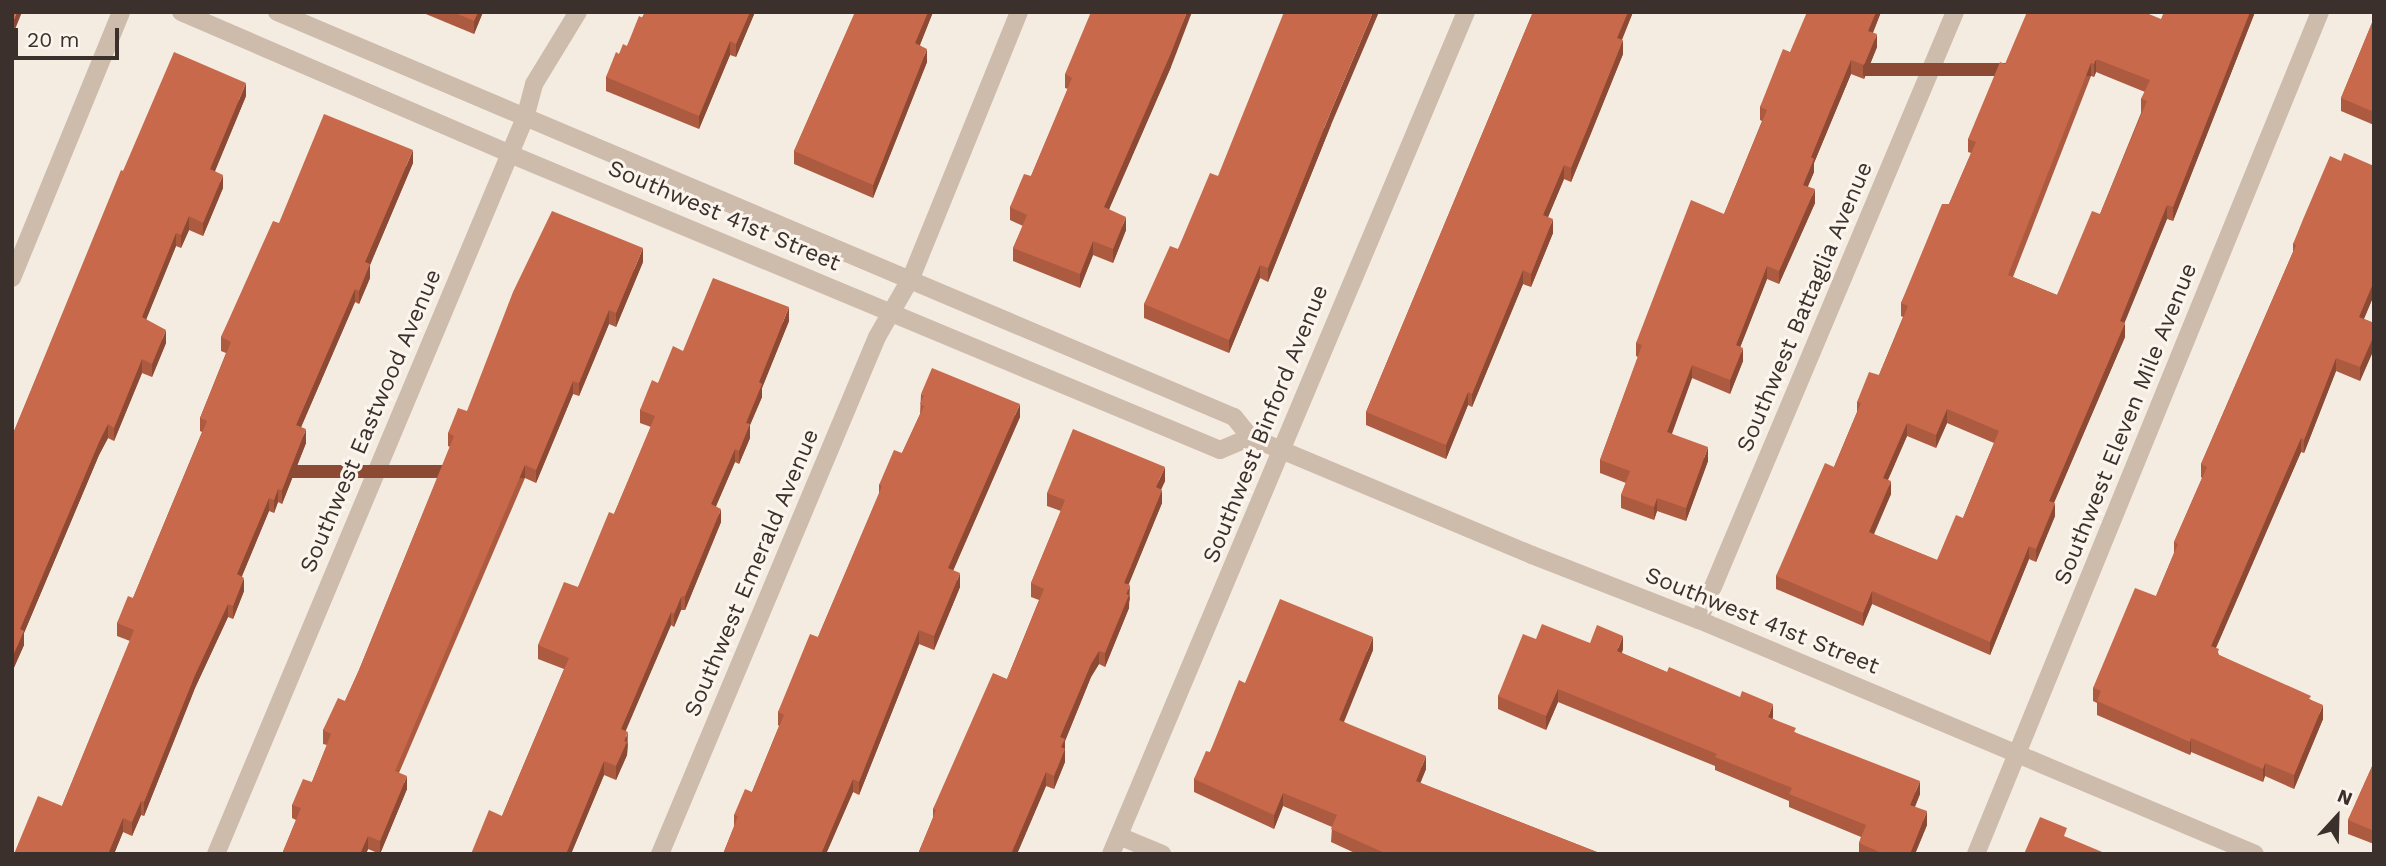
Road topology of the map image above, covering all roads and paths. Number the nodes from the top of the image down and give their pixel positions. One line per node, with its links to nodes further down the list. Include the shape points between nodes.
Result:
1 (121, 12): 11 (street)
2 (181, 12): 10 (street, Southwest 41st Street)
3 (278, 12): 9 (street, Southwest 41st Street)
4 (578, 12): 9 (street, Southwest Eastwood Avenue, via 534,85)
5 (1019, 12): 12 (street, Southwest Emerald Avenue)
6 (1466, 12): 15 (street, Southwest Binford Avenue)
7 (1955, 12): 16 (street, Southwest Battaglia Avenue)
8 (2320, 12): 17 (street, Southwest Eleven Mile Avenue)
9 (525, 118): 10 (street, Southwest Eastwood Avenue); 12 (street, Southwest 41st Street)
10 (510, 154): 13 (street, Southwest 41st Street); 19 (street, Southwest Eastwood Avenue)
11 (12, 278)
12 (911, 278): 13 (street, Southwest Emerald Avenue); 14 (street, Southwest 41st Street, via 1234,417)
13 (891, 312): 14 (street, Southwest 41st Street, via 1220,450); 20 (street, Southwest Emerald Avenue)
14 (1250, 437): 15 (street, Southwest 41st Street)
15 (1279, 450): 16 (street, Southwest 41st Street); 18 (street, Southwest Binford Avenue)
16 (1699, 620): 17 (street, Southwest 41st Street)
17 (2018, 754): 23 (street, Southwest Eleven Mile Avenue); 24 (street, Southwest 41st Street)
18 (1119, 835): 21 (street, Southwest Binford Avenue); 22 (street)
19 (216, 854)
20 (660, 854)
21 (1111, 854)
22 (1162, 854)
23 (1976, 854)
24 (2255, 854)

